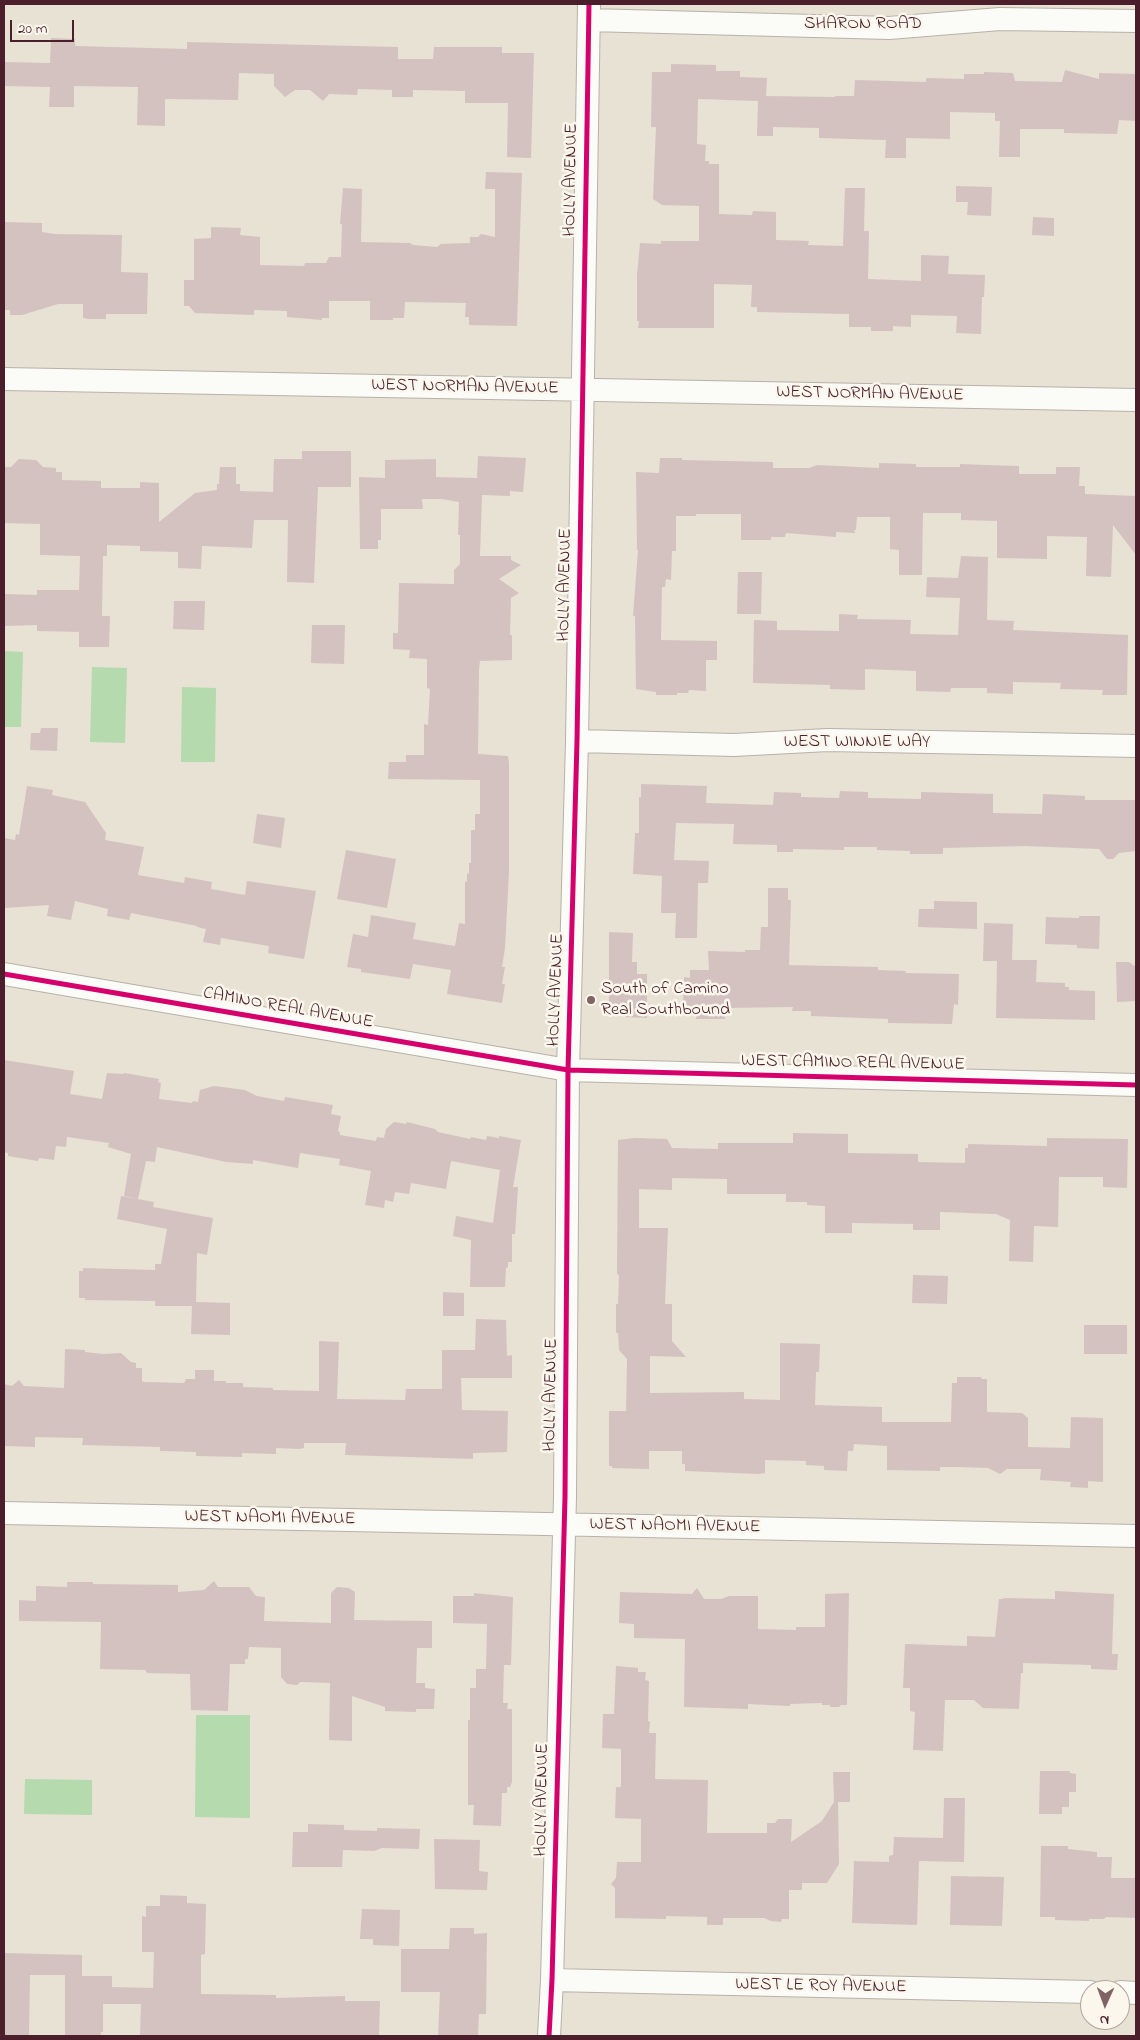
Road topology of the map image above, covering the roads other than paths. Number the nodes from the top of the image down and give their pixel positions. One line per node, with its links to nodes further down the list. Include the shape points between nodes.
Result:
1 (589, 12): 2 (street, SHARON ROAD, via 889,28 1000,19); 4 (street, HOLLY AVENUE)
2 (1136, 21)
3 (4, 379): 4 (street, WEST NORMAN AVENUE)
4 (583, 390): 5 (street, WEST NORMAN AVENUE); 6 (street, HOLLY AVENUE)
5 (1136, 400)
6 (577, 741): 7 (street, WEST WINNIE WAY, via 734,745 828,740); 9 (street, HOLLY AVENUE)
7 (1136, 746)
8 (4, 974): 9 (street, CAMINO REAL AVENUE)
9 (568, 1070): 10 (street, WEST CAMINO REAL AVENUE); 12 (street, HOLLY AVENUE)
10 (1136, 1085)
11 (4, 1513): 12 (street, WEST NAOMI AVENUE)
12 (564, 1526): 13 (street, WEST NAOMI AVENUE); 14 (street, HOLLY AVENUE)
13 (1136, 1536)
14 (552, 1980): 15 (street, WEST LE ROY AVENUE); 16 (street, HOLLY AVENUE)
15 (1080, 1992)
16 (549, 2036)

